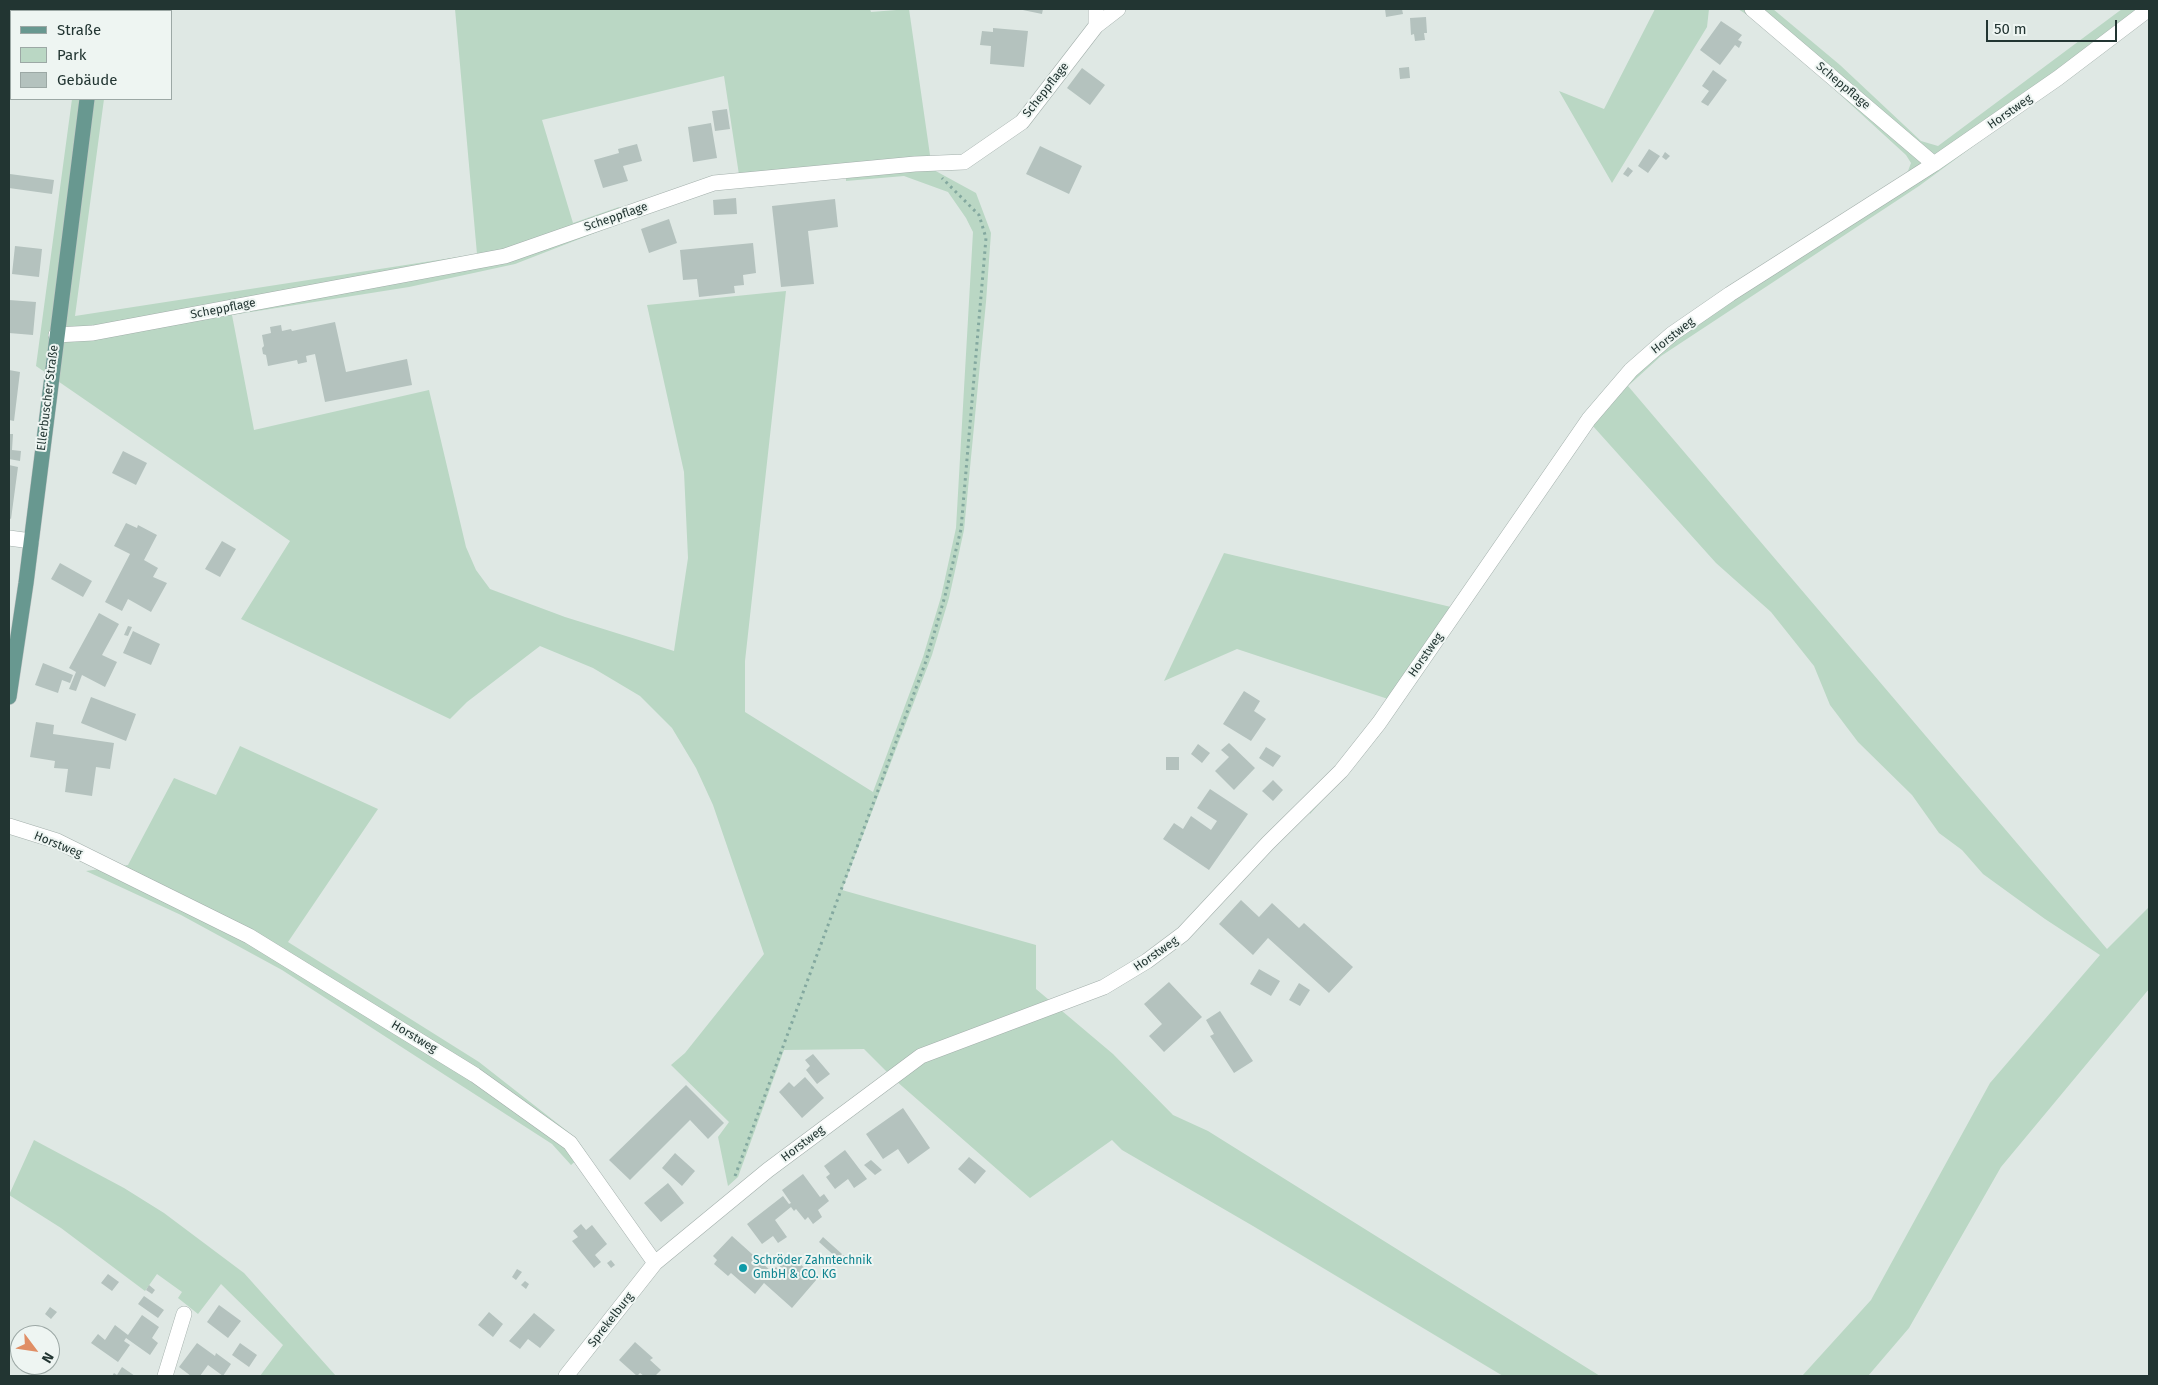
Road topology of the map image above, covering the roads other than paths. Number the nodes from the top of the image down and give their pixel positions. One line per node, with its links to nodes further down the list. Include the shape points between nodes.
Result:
1 (1096, 9): 5 (street)
2 (1118, 9): 5 (street, Scheppflage)
3 (1752, 9): 7 (street, Scheppflage)
4 (2149, 9): 7 (street, Horstweg, via 2058,78)
5 (1096, 26): 8 (street, Scheppflage, via 1022,122 964,162 714,183 505,256 94,333)
6 (87, 100): 8 (main road, Ellerbuscher Straße)
7 (1934, 164): 13 (street, Horstweg, via 1723,299 1672,334 1631,370 1589,419 1352,757 1184,934 1104,988 921,1056 768,1170)
8 (56, 334): 10 (main road, Ellerbuscher Straße)
9 (9, 538): 10 (street)
10 (31, 541): 11 (main road, Ellerbuscher Straße)
11 (9, 697)
12 (9, 826): 13 (street, Horstweg, via 57,841 248,936 475,1075 570,1143)
13 (655, 1263): 16 (street, Sprekelburg)
14 (184, 1314): 15 (street)
15 (165, 1376)
16 (566, 1376)

